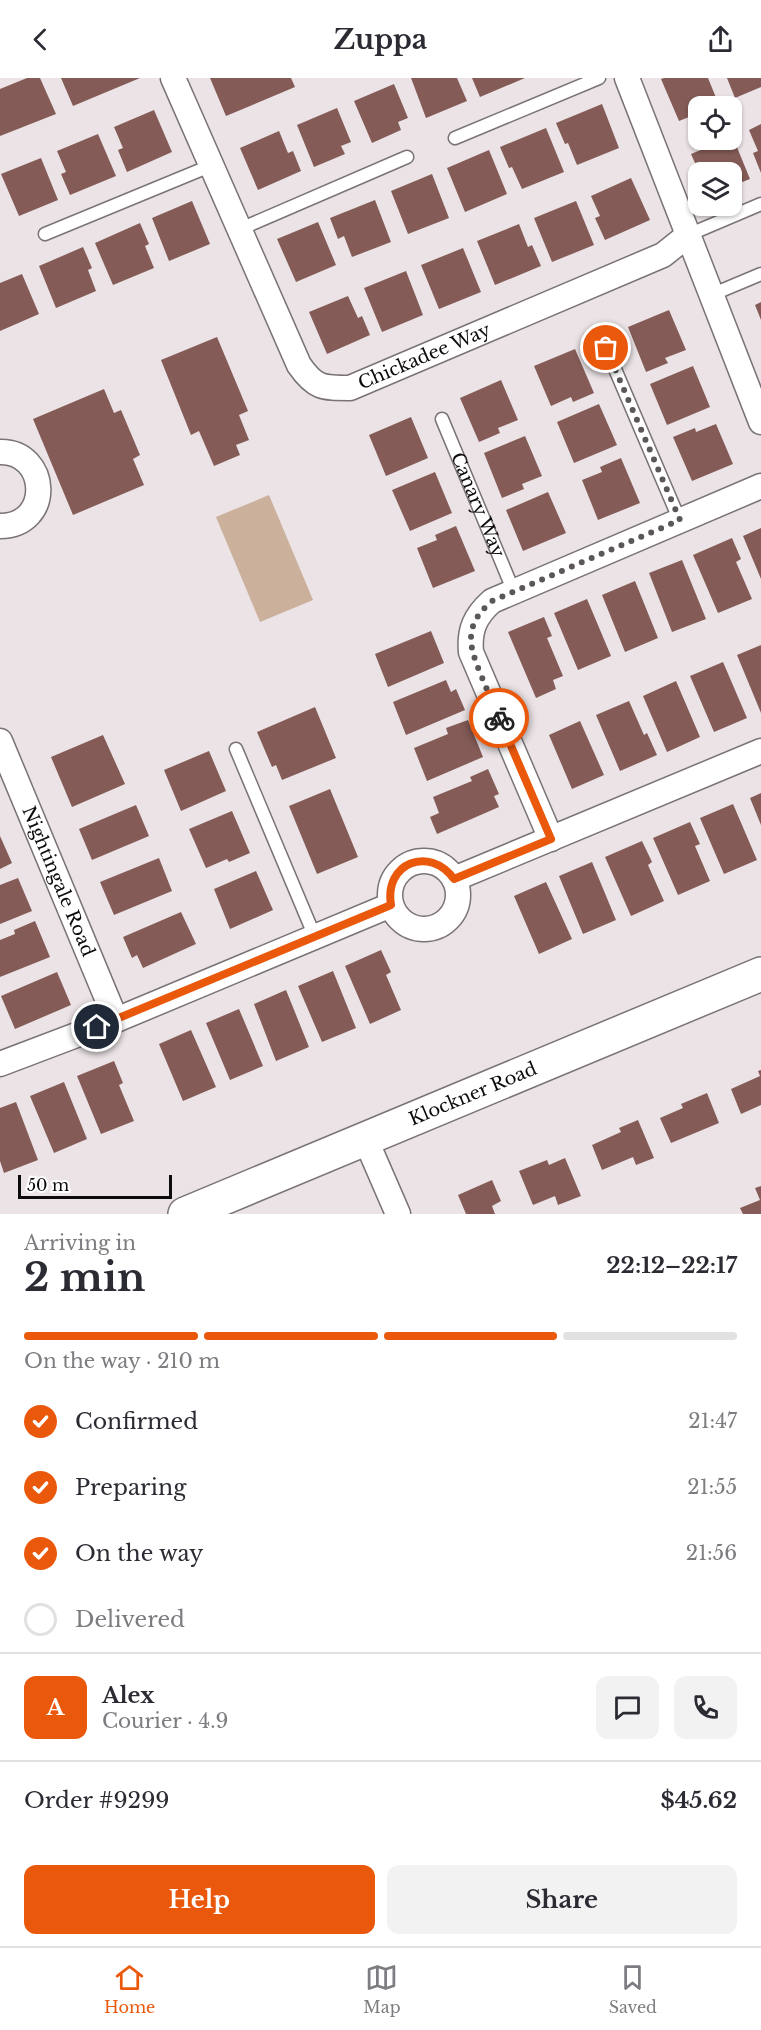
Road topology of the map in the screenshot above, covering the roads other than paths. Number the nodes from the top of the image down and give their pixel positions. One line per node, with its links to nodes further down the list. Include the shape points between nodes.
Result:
1 (173, 78): 6 (street, Chickadee Way)
2 (599, 78): 4 (lane)
3 (627, 78): 10 (street)
4 (455, 138)
5 (407, 157): 8 (lane)
6 (210, 166): 8 (street, Chickadee Way); 9 (lane)
7 (761, 204): 10 (lane)
8 (238, 230): 10 (street, Chickadee Way, via 299,365 310,381 329,388 350,388 653,260)
9 (45, 234)
10 (688, 235): 12 (street)
11 (761, 274): 12 (lane)
12 (711, 295): 15 (street)
13 (606, 348): 18 (lane)
14 (442, 419): 20 (lane, Canary Way)
15 (761, 422)
16 (0, 452): 19 (street, via 25,460 39,486 38,500 30,513 15,525)
17 (761, 486): 18 (street)
18 (680, 520): 20 (street)
19 (0, 526)
20 (514, 592): 24 (street, via 482,610 473,623 471,652)
21 (0, 741): 29 (street, Nightingale Road)
22 (236, 748): 27 (lane)
23 (761, 752): 24 (street)
24 (551, 839): 25 (street)
25 (454, 879): 26 (street, via 438,864 416,861 397,873 389,894); 26 (street, via 457,901 453,912 436,926 414,928 396,915)
26 (391, 905): 27 (street)
27 (315, 938): 29 (street)
28 (761, 974): 31 (main road, Klockner Road)
29 (116, 1020): 30 (street)
30 (0, 1064)
31 (365, 1138): 32 (main road, Klockner Road); 33 (street)
32 (184, 1214)
33 (398, 1214)

